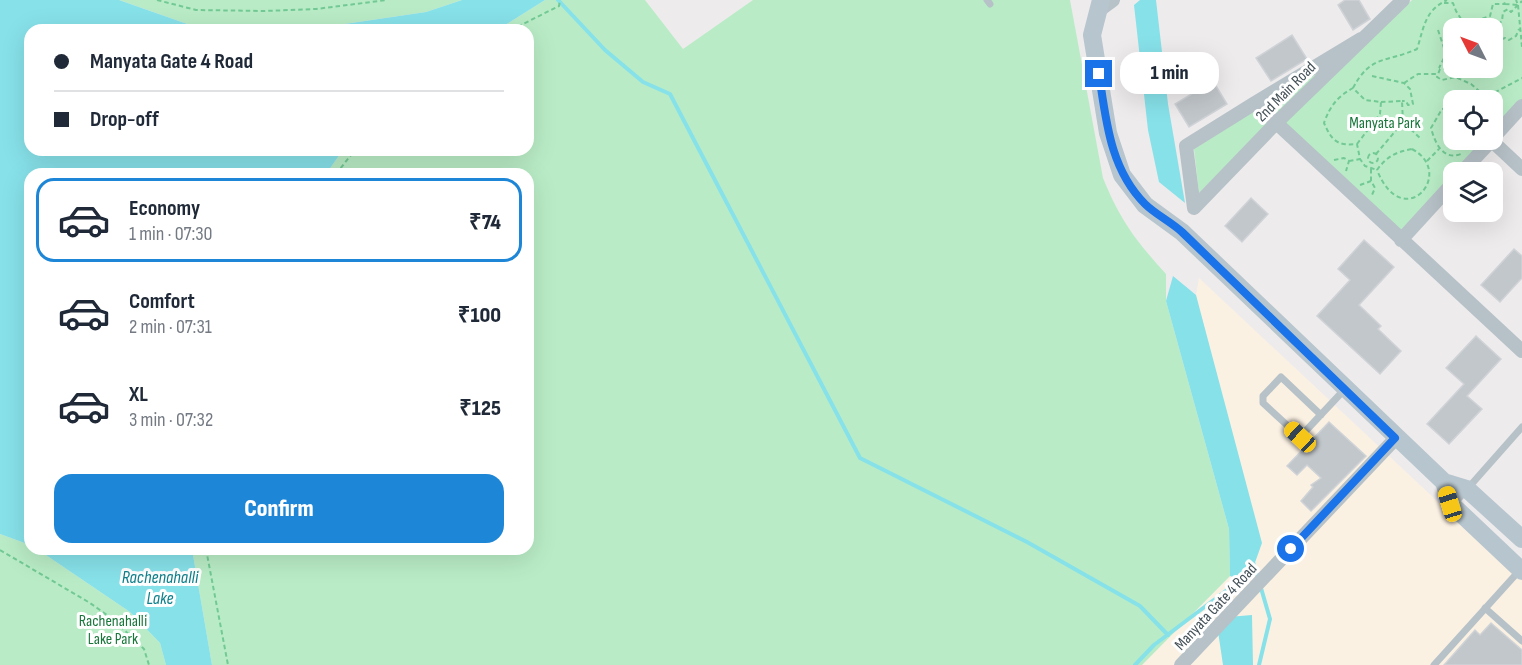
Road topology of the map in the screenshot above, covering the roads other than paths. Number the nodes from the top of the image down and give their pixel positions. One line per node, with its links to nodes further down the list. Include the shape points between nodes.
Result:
1 (1403, 0): 3 (street, 2nd Main Road)
2 (1104, 4): 15 (street, via 1092,35 1108,133 1122,175 1146,205 1169,221)
3 (1361, 39): 4 (street); 6 (street, 2nd Main Road)
4 (1255, 103): 6 (street); 6 (street, 2nd Main Road, via 1186,146 1194,208)
5 (1522, 106): 7 (street)
6 (1276, 123): 13 (street)
7 (1503, 128)
8 (1483, 150): 10 (street)
9 (1502, 150): 11 (street)
10 (1471, 162)
11 (1522, 169)
12 (1443, 194): 13 (street)
13 (1401, 240): 14 (street)
14 (1522, 351)
15 (1345, 389): 16 (lane); 18 (street)
16 (1322, 415): 16 (lane, via 1300,437 1263,403 1263,396 1281,377)
17 (1522, 427): 20 (lane)
18 (1395, 438): 19 (street); 26 (street, Manyata Gate 4 Road)
19 (1444, 482): 20 (street); 21 (street)
20 (1467, 489): 21 (lane); 22 (street)
21 (1453, 506): 23 (street)
22 (1522, 539)
23 (1522, 569): 24 (lane)
24 (1485, 608): 25 (lane); 27 (lane)
25 (1522, 640)
26 (1181, 665)
27 (1434, 665)

